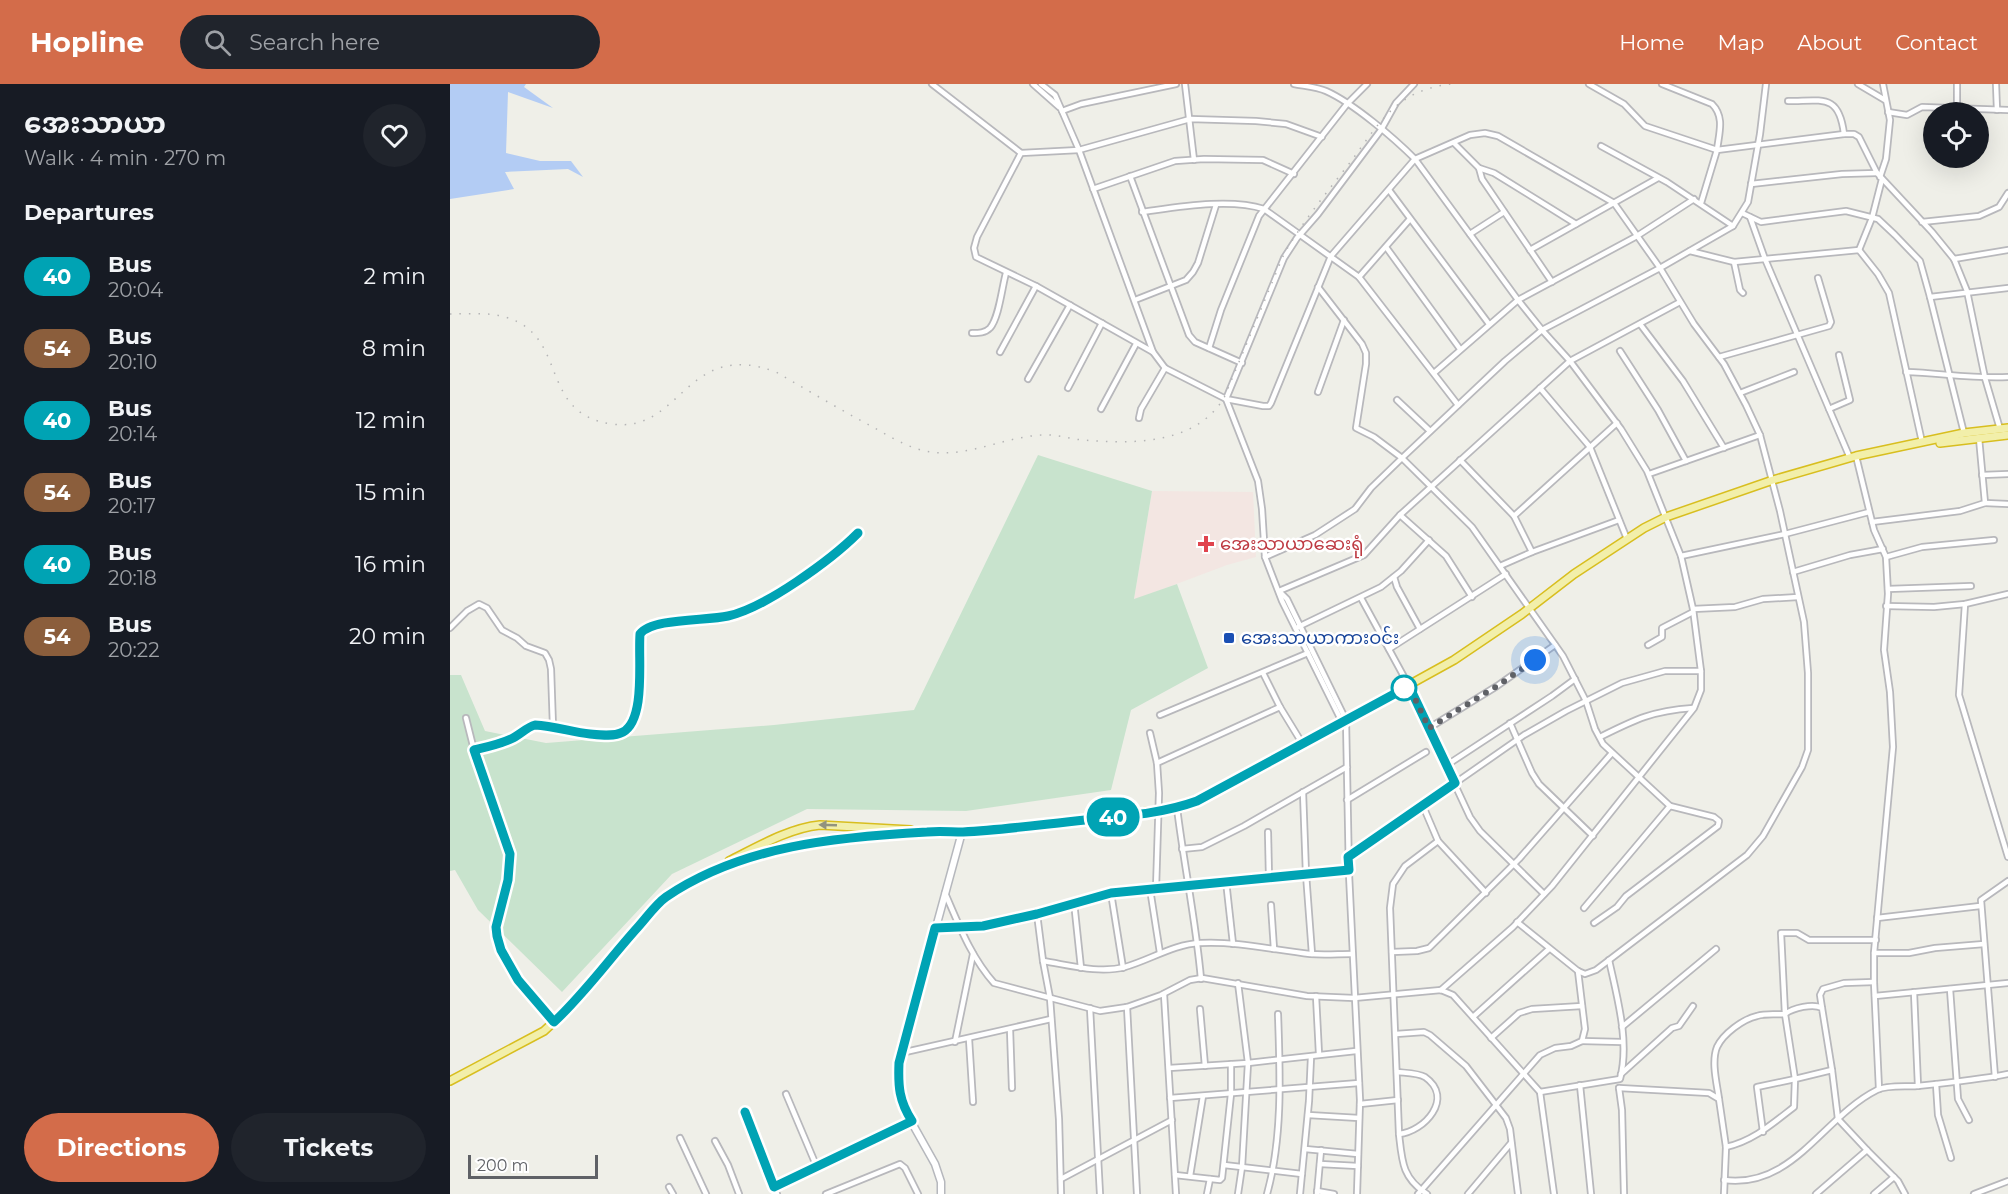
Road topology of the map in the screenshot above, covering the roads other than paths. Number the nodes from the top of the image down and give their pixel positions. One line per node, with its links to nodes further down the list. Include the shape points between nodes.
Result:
1 (932, 84): 36 (street)
2 (1034, 84): 25 (street)
3 (1041, 84): 25 (street, via 1056,95)
4 (1176, 84): 25 (street)
5 (1185, 84): 27 (street)
6 (1294, 84): 16 (street)
7 (1367, 84): 20 (street)
8 (1414, 84): 28 (street, via 1396,103)
9 (1589, 84): 35 (street, via 1624,104 1645,126)
10 (1662, 84): 35 (street, via 1718,110 1721,121)
11 (1766, 84): 32 (street)
12 (1858, 84): 17 (street)
13 (1883, 84): 17 (street)
14 (1957, 84): 19 (street)
15 (1996, 84): 23 (street)
16 (1318, 87): 20 (street)
17 (1885, 100): 26 (street)
18 (1788, 102): 29 (street, via 1832,104 1842,117)
19 (1957, 102)
20 (1347, 104): 28 (street); 30 (street)
21 (1923, 107): 26 (street, via 1907,115)
22 (1989, 110): 23 (street)
23 (1997, 110): 24 (street)
24 (2008, 110)
25 (1062, 111): 34 (street)
26 (1888, 112): 42 (street, via 1886,159)
27 (1190, 119): 30 (street, via 1286,124); 34 (street); 38 (street)
28 (1381, 130): 37 (street); 62 (street)
29 (1844, 134): 32 (street); 42 (street, via 1859,137)
30 (1322, 137): 40 (street)
31 (1454, 143): 37 (street); 39 (street); 49 (street, via 1477,134 1498,136)
32 (1758, 145): 35 (street); 44 (street)
33 (1601, 146): 43 (street)
34 (1079, 150): 36 (street); 45 (street)
35 (1717, 150): 50 (street)
36 (1021, 153): 75 (street, via 974,248 978,260)
37 (1415, 159): 46 (street); 63 (street)
38 (1194, 160): 40 (street, via 1263,160); 41 (street, via 1175,161)
39 (1479, 168): 54 (street); 60 (street, via 1494,172)
40 (1294, 174): 52 (street)
41 (1130, 176): 45 (street); 53 (street)
42 (1880, 176): 44 (street, via 1842,174); 57 (street); 59 (street)
43 (1658, 178): 48 (street); 49 (street)
44 (1751, 184): 55 (street)
45 (1093, 189): 86 (street)
46 (1389, 190): 58 (street); 70 (street)
47 (2008, 193): 59 (street, via 1999,207 1979,216)
48 (1694, 199): 50 (street); 64 (street)
49 (1614, 203): 60 (street); 64 (street)
50 (1701, 203): 61 (street)
51 (1216, 205): 52 (street); 53 (street); 80 (street, via 1193,272 1186,280)
52 (1264, 209): 62 (street); 98 (street)
53 (1142, 212): 80 (street)
54 (1504, 212): 63 (street); 66 (street)
55 (1742, 213): 56 (street); 61 (street)
56 (1750, 217): 57 (street, via 1761,222 1846,211); 71 (street)
57 (1872, 218): 67 (street); 85 (street, via 1878,219 1920,261)
58 (1410, 219): 65 (street); 92 (street)
59 (1922, 222): 72 (street)
60 (1576, 224): 66 (street)
61 (1733, 226): 69 (street)
62 (1300, 234): 70 (street); 106 (street, via 1284,258)
63 (1470, 234): 87 (street)
64 (1637, 236): 74 (street); 78 (street)
65 (1386, 247): 76 (street); 99 (street)
66 (1530, 250): 78 (street)
67 (1859, 250): 71 (street); 109 (street, via 1888,293)
68 (2008, 250): 72 (street)
69 (1690, 251): 73 (street); 74 (street)
70 (1331, 255): 76 (street); 81 (street)
71 (1765, 259): 73 (street); 96 (street)
72 (1954, 259): 83 (street)
73 (1734, 262): 84 (street)
74 (1660, 268): 88 (street); 94 (street)
75 (1006, 273): 79 (street); 95 (street, via 995,320 983,333)
76 (1359, 277): 110 (street)
77 (1818, 278): 96 (street, via 1831,322)
78 (1552, 282): 87 (street)
79 (1036, 286): 89 (street); 101 (street)
80 (1169, 286): 86 (street); 98 (street, via 1189,336)
81 (1318, 287): 90 (street); 119 (street, via 1269,406)
82 (2008, 288): 83 (street)
83 (1967, 291): 85 (street); 113 (street)
84 (1743, 293)
85 (1930, 297): 111 (street)
86 (1135, 300): 102 (street)
87 (1518, 300): 92 (street); 94 (street)
88 (1680, 302): 93 (street); 104 (street)
89 (1071, 305): 91 (street); 114 (street)
90 (1344, 320): 117 (street); 136 (street, via 1366,353 1356,428)
91 (1102, 323): 97 (street); 115 (street)
92 (1489, 324): 99 (street)
93 (1640, 324): 105 (street); 134 (street, via 1683,381)
94 (1542, 330): 105 (street); 121 (street)
95 (972, 333)
96 (1798, 335): 104 (street); 123 (street)
97 (1136, 344): 102 (street); 122 (street)
98 (1209, 348): 106 (street)
99 (1460, 349): 110 (street)
100 (1620, 351): 138 (street)
101 (1000, 352)
102 (1154, 352): 107 (street)
103 (1839, 355): 123 (street, via 1850,400)
104 (1719, 357): 118 (street)
105 (1570, 361): 116 (street); 125 (street)
106 (1242, 363): 119 (street)
107 (1165, 368): 119 (street); 124 (street)
108 (1794, 372): 118 (street)
109 (1906, 372): 111 (street); 132 (street)
110 (1434, 373): 121 (street)
111 (1949, 374): 113 (street); 128 (street)
112 (2008, 376): 113 (street)
113 (1985, 378): 126 (street)
114 (1028, 379)
115 (1068, 388)
116 (1540, 388): 133 (street); 137 (street)
117 (1318, 392)
118 (1740, 393): 129 (street)
119 (1226, 399): 160 (street, via 1258,481)
120 (1397, 400): 127 (street)
121 (1458, 405): 127 (street)
122 (1101, 409)
123 (1829, 409): 135 (street)
124 (1138, 418)
125 (1617, 423): 133 (street); 139 (street)
126 (2004, 428): 128 (highway)
127 (1430, 431): 136 (street)
128 (1964, 434): 132 (highway)
129 (1760, 435): 134 (street); 142 (street)
130 (2008, 435): 131 (highway)
131 (1979, 438): 132 (highway); 141 (street)
132 (1922, 442): 135 (highway)
133 (1590, 447): 148 (street); 150 (street)
134 (1724, 448): 138 (street)
135 (1853, 457): 142 (highway); 146 (street)
136 (1402, 458): 143 (street); 160 (street, via 1355,509 1315,535)
137 (1460, 460): 143 (street); 148 (street)
138 (1686, 461): 139 (street)
139 (1648, 474): 149 (street)
140 (2008, 474): 141 (street)
141 (1982, 475): 144 (street)
142 (1773, 480): 149 (highway); 153 (street)
143 (1432, 486): 147 (street); 162 (street, via 1472,527)
144 (1985, 503): 145 (street); 151 (street, via 1960,511)
145 (2008, 504)
146 (1869, 512): 151 (street); 153 (street)
147 (1400, 515): 155 (street); 168 (street, via 1364,555)
148 (1514, 516): 158 (street)
149 (1666, 517): 154 (highway); 159 (street)
150 (1619, 520): 154 (street); 158 (street)
151 (1872, 522): 157 (street)
152 (858, 533): 195 (street, via 829,558 757,605 728,616 656,624 644,629 640,634 635,717 620,734)
153 (1785, 534): 159 (street); 163 (street)
154 (1627, 539): 175 (highway)
155 (1430, 540): 165 (street); 170 (street, via 1446,556)
156 (1994, 540): 161 (street, via 1933,545)
157 (1883, 549): 161 (street); 163 (street)
158 (1533, 552): 162 (street)
159 (1681, 556): 176 (street)
160 (1265, 557): 168 (street)
161 (1886, 558): 167 (street)
162 (1500, 566): 164 (street)
163 (1793, 572): 171 (street)
164 (1506, 574): 170 (street); 175 (street)
165 (1394, 577): 172 (street); 179 (street)
166 (1971, 586): 167 (street)
167 (1888, 589): 174 (street)
168 (1279, 591): 178 (street)
169 (2008, 594): 173 (street)
170 (1472, 597): 179 (street)
171 (1798, 597): 176 (street); 260 (street, via 1808,673 1808,750 1802,767 1763,836 1747,855)
172 (1361, 598): 178 (street); 182 (street)
173 (1965, 604): 174 (street); 223 (street, via 1959,695)
174 (1886, 606): 242 (street, via 1884,650 1893,747)
175 (1529, 608): 180 (street); 187 (highway)
176 (1693, 610): 181 (street, via 1662,628 1662,637); 184 (street)
177 (450, 627): 195 (street, via 479,604 487,608 502,630 545,653 551,669)
178 (1298, 627): 183 (street); 193 (street)
179 (1420, 629): 182 (street)
180 (1555, 645): 186 (street); 196 (street)
181 (1648, 645)
182 (1389, 649): 187 (street)
183 (1308, 653): 185 (street); 193 (street)
184 (1701, 670): 188 (street, via 1665,671 1622,683); 190 (street, via 1701,690)
185 (1263, 673): 189 (street); 191 (street)
186 (1575, 678): 188 (street); 194 (street)
187 (1409, 686): 193 (highway); 196 (street)
188 (1586, 701): 198 (street); 199 (street)
189 (1280, 707): 200 (street); 204 (street)
190 (1694, 708): 198 (street, via 1648,714); 207 (street)
191 (1160, 715)
192 (466, 718): 201 (street)
193 (1344, 721): 200 (highway); 206 (street)
194 (1510, 723): 199 (street); 205 (street)
195 (553, 727): 201 (street, via 535,725 512,739)
196 (1429, 728): 205 (street)
197 (1150, 733): 204 (street)
198 (1600, 737): 203 (street)
199 (1518, 739): 208 (street); 214 (street, via 1539,784)
200 (1302, 743): 213 (highway, via 1197,801)
201 (474, 750): 289 (street, via 510,854 496,927 501,950 518,980)
202 (1426, 752): 210 (street)
203 (1612, 753): 207 (street); 214 (street)
204 (1157, 763): 215 (street)
205 (1447, 765): 208 (street)
206 (1347, 767): 209 (street); 210 (street)
207 (1639, 778): 212 (street); 219 (street)
208 (1455, 783): 211 (street); 224 (street, via 1480,831)
209 (1304, 792): 221 (street, via 1202,847); 227 (street)
210 (1347, 800): 222 (street)
211 (1423, 806): 220 (street); 222 (street)
212 (1670, 806): 240 (street); 244 (street, via 1714,817 1718,826)
213 (1177, 808): 215 (highway); 221 (street)
214 (1563, 809): 219 (street); 224 (street)
215 (1157, 812): 217 (highway); 232 (street)
216 (928, 832): 217 (highway); 225 (highway, via 822,840 764,853); 225 (highway, one-way to 225, via 809,826 786,833)
217 (962, 832): 233 (main road)
218 (1268, 832): 228 (street)
219 (1593, 836): 236 (street)
220 (1438, 841): 235 (street); 254 (street, via 1405,866 1393,884)
221 (1182, 849): 231 (street)
222 (1348, 857): 226 (street)
223 (2008, 857)
224 (1514, 864): 235 (street); 236 (street)
225 (716, 870): 289 (highway, via 664,898)
226 (1349, 870): 227 (street); 259 (street)
227 (1306, 874): 228 (street); 258 (street)
228 (1269, 877): 229 (street)
229 (1226, 881): 231 (street); 249 (street)
230 (2008, 881): 239 (street, via 1981,900)
231 (1187, 885): 232 (street); 248 (street)
232 (1153, 889): 234 (street); 257 (street)
233 (945, 892): 245 (street); 246 (main road)
234 (1111, 893): 237 (street); 263 (street)
235 (1486, 893): 254 (street, via 1429,948)
236 (1544, 894): 243 (street)
237 (1074, 903): 241 (street); 262 (street)
238 (1271, 905): 251 (street)
239 (1980, 906): 242 (street); 250 (street)
240 (1584, 908)
241 (1037, 914): 245 (street); 261 (street)
242 (1877, 918): 247 (street)
243 (1517, 922): 252 (street); 271 (street)
244 (1594, 923)
245 (960, 927): 246 (street); 256 (street)
246 (935, 928): 299 (main road)
247 (1876, 940): 255 (street); 286 (street, via 1809,940 1797,933 1781,933)
248 (1198, 943): 249 (street); 257 (street); 265 (street)
249 (1233, 944): 251 (street)
250 (1984, 944): 255 (street); 269 (street)
251 (1274, 949): 258 (street)
252 (1549, 949): 264 (street); 287 (street)
253 (1716, 949): 290 (street)
254 (1392, 952): 274 (street)
255 (1874, 953): 266 (street)
256 (973, 954): 277 (street, via 994,983); 296 (street)
257 (1160, 954): 263 (street)
258 (1312, 954): 259 (street)
259 (1352, 954): 278 (street)
260 (1609, 960): 264 (street, via 1596,970 1584,974); 290 (street)
261 (1043, 961): 262 (street); 277 (street)
262 (1081, 968): 263 (street)
263 (1123, 968)
264 (1578, 971): 280 (street)
265 (1201, 979): 267 (street); 273 (street, via 1190,980)
266 (1874, 981): 276 (street); 283 (street, via 1823,989)
267 (1238, 983): 275 (street); 303 (street)
268 (2008, 983): 269 (street)
269 (1987, 985): 270 (street); 312 (street)
270 (1950, 989): 272 (street); 315 (street)
271 (1442, 990): 274 (street); 287 (street)
272 (1914, 992): 276 (street); 320 (street)
273 (1164, 994): 279 (street); 306 (street)
274 (1394, 994): 278 (street); 292 (street)
275 (1316, 996): 278 (street); 300 (street)
276 (1875, 996): 323 (street)
277 (1050, 998): 282 (street); 288 (street)
278 (1354, 998): 298 (street)
279 (1127, 1006): 282 (street, via 1100,1011); 346 (street)
280 (1582, 1006): 293 (street, via 1520,1013); 295 (street)
281 (1693, 1006): 311 (street, via 1679,1026 1672,1028)
282 (1090, 1008): 355 (street)
283 (1822, 1008): 286 (street, via 1817,1005); 307 (street)
284 (1200, 1009): 305 (street)
285 (1278, 1014): 302 (street)
286 (1785, 1014): 313 (street); 331 (street, via 1757,1016 1726,1036 1717,1048 1715,1065)
287 (1473, 1017): 293 (street)
288 (1052, 1019): 291 (street); 366 (street)
289 (554, 1022): 314 (highway)
290 (1622, 1026): 297 (street)
291 (1010, 1029): 294 (street); 321 (street)
292 (1396, 1034): 308 (street); 335 (street, via 1430,1035 1466,1066)
293 (1491, 1038): 309 (street)
294 (969, 1039): 296 (street); 333 (street)
295 (1582, 1041): 297 (street); 309 (street, via 1540,1055)
296 (955, 1042): 299 (street)
297 (1622, 1042): 311 (street)
298 (1356, 1051): 300 (street); 316 (street)
299 (901, 1053): 342 (main road, via 898,1083 903,1107)
300 (1319, 1054): 301 (street)
301 (1311, 1057): 302 (street); 319 (street)
302 (1280, 1060): 303 (street); 324 (street)
303 (1248, 1063): 304 (street); 325 (street)
304 (1231, 1064): 305 (street); 328 (street)
305 (1205, 1066): 306 (street)
306 (1169, 1068): 330 (street)
307 (1832, 1070): 313 (street); 339 (street)
308 (1397, 1072): 332 (street); 344 (street, via 1425,1077 1438,1096 1431,1116 1410,1133)
309 (1522, 1073): 326 (street); 335 (street)
310 (2008, 1074): 312 (street)
311 (1620, 1077): 318 (street); 322 (street)
312 (1995, 1077): 315 (street)
313 (1795, 1079): 343 (street, via 1794,1107); 343 (street, via 1756,1087)
314 (450, 1081)
315 (1956, 1081): 317 (street); 341 (street, via 1959,1103)
316 (1359, 1083): 319 (street); 334 (street)
317 (1936, 1084): 320 (street); 354 (street, via 1938,1115)
318 (1580, 1085): 326 (street); 397 (street)
319 (1309, 1086): 324 (street); 337 (street)
320 (1918, 1086): 323 (street)
321 (1012, 1088)
322 (1619, 1088): 331 (street, via 1709,1093); 398 (street)
323 (1879, 1089): 339 (street)
324 (1279, 1090): 325 (street); 361 (street)
325 (1248, 1092): 328 (street); 360 (street)
326 (1540, 1092): 372 (street)
327 (786, 1094): 357 (street)
328 (1230, 1094): 329 (street); 358 (street)
329 (1203, 1096): 330 (street); 364 (street)
330 (1170, 1098): 340 (street)
331 (1719, 1099): 349 (street)
332 (1398, 1100): 334 (street); 344 (street)
333 (973, 1102)
334 (1360, 1104): 338 (street)
335 (1497, 1107): 348 (street, via 1506,1118); 373 (street)
336 (745, 1112): 371 (street)
337 (1308, 1115): 338 (street); 350 (street)
338 (1359, 1118): 353 (street)
339 (1838, 1119): 352 (street); 368 (street, via 1774,1173 1738,1182)
340 (1172, 1120): 346 (street); 363 (street)
341 (1969, 1120)
342 (912, 1121): 357 (street); 382 (main road, via 935,1164)
343 (1763, 1132): 349 (street)
344 (1399, 1134): 373 (street, via 1402,1166)
345 (680, 1138): 377 (street)
346 (1134, 1139): 355 (street); 385 (street)
347 (715, 1142): 378 (street)
348 (1511, 1143): 394 (street); 395 (street)
349 (1726, 1147): 368 (street)
350 (1305, 1149): 351 (street); 362 (street)
351 (1321, 1150): 353 (street); 356 (street)
352 (1868, 1150): 365 (street); 399 (street)
353 (1358, 1154): 359 (street)
354 (1951, 1158)
355 (1098, 1159): 366 (street); 384 (street)
356 (1320, 1164): 359 (street); 374 (street)
357 (816, 1165): 371 (street)
358 (1224, 1165): 360 (street); 367 (street, via 1222,1178)
359 (1358, 1166): 392 (street)
360 (1242, 1167): 361 (street); 388 (street)
361 (1274, 1171): 362 (street); 389 (street)
362 (1302, 1174): 390 (street)
363 (1175, 1175): 364 (street); 386 (street)
364 (1190, 1176): 367 (street)
365 (1894, 1177): 400 (street); 401 (street)
366 (1061, 1179): 383 (street)
367 (1210, 1179): 387 (street)
368 (1724, 1180): 375 (street)
369 (2008, 1181): 402 (street)
370 (669, 1186): 376 (street)
371 (774, 1187): 379 (street)
372 (1554, 1191): 396 (street)
373 (1419, 1192): 393 (street)
374 (1317, 1193): 391 (street)
375 (1723, 1193)
376 (673, 1194)
377 (706, 1194)
378 (740, 1194)
379 (777, 1194)
380 (826, 1194): 381 (street, via 900,1164)
381 (918, 1194)
382 (941, 1194)
383 (1061, 1194)
384 (1100, 1194)
385 (1137, 1194)
386 (1176, 1194)
387 (1207, 1194)
388 (1238, 1194)
389 (1267, 1194)
390 (1300, 1194)
391 (1334, 1194)
392 (1357, 1194)
393 (1427, 1194)
394 (1468, 1194)
395 (1518, 1194)
396 (1548, 1194)
397 (1591, 1194)
398 (1624, 1194)
399 (1816, 1194)
400 (1874, 1194)
401 (1905, 1194)
402 (1974, 1194)

